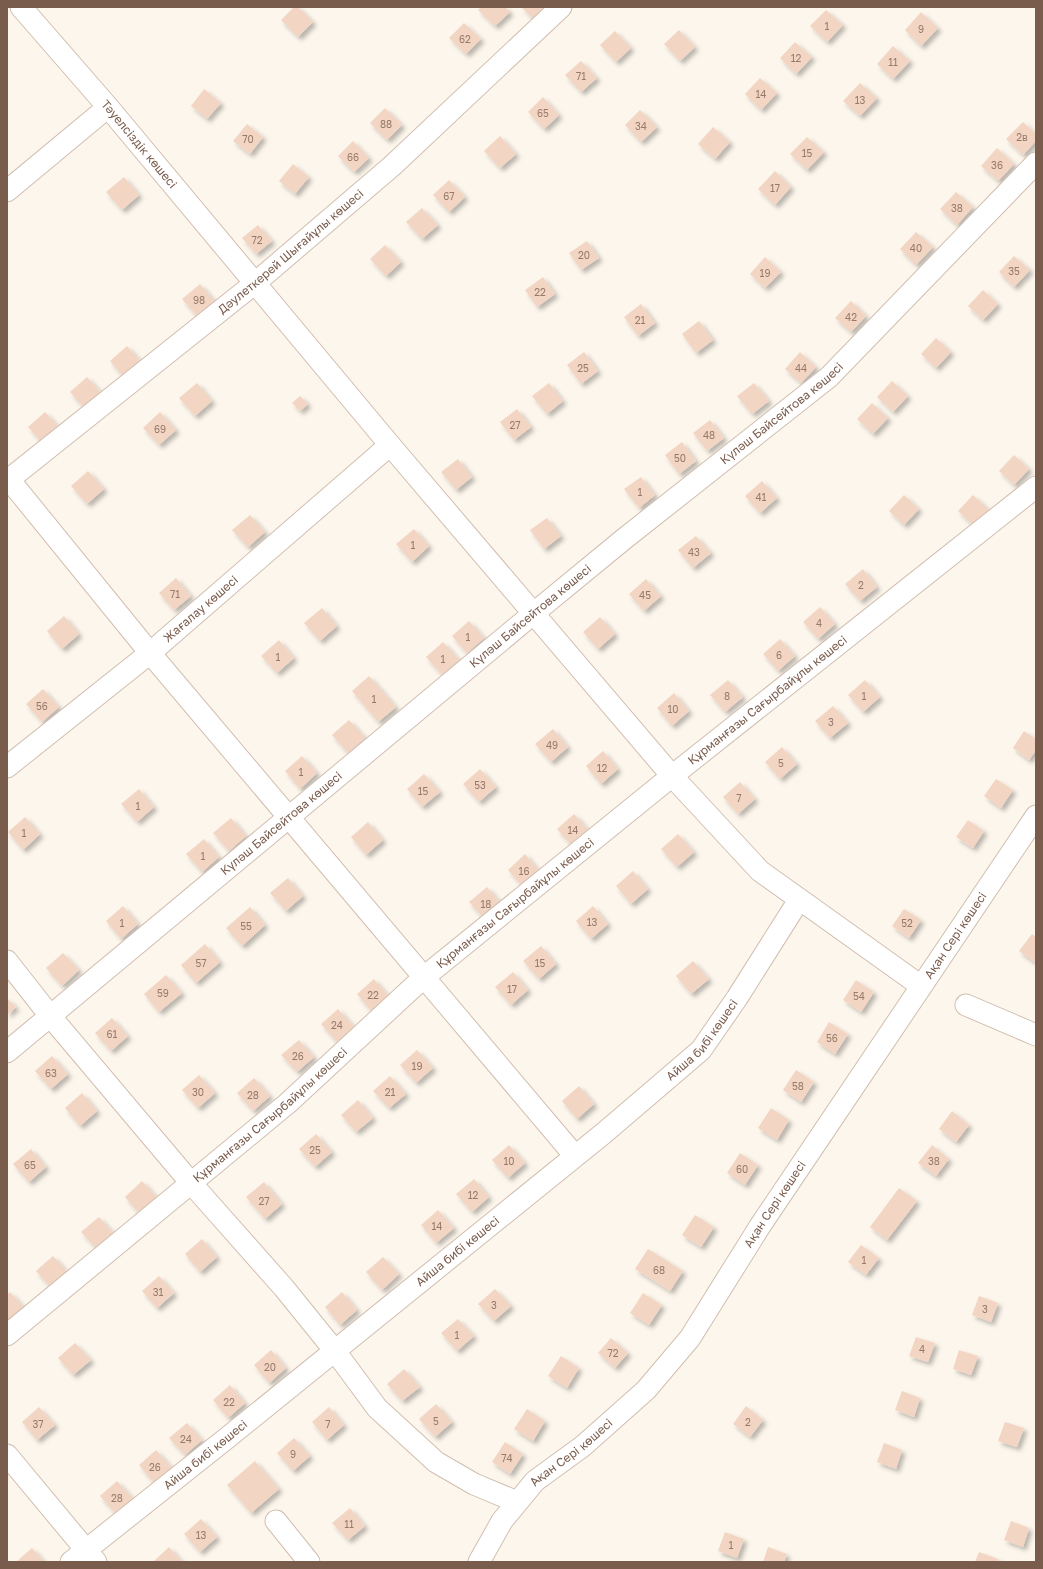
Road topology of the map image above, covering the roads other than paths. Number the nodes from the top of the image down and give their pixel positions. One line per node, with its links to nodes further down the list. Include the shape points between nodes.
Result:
1 (21, 7): 3 (street, Тәуелсіздік көшесі)
2 (561, 7): 6 (street, Дәулеткерей Шығайұлы көшесі, via 392,166)
3 (108, 107): 5 (street); 6 (street, Тәуелсіздік көшесі)
4 (1036, 164): 10 (street, Күләш Байсейтова көшесі, via 829,378)
5 (7, 191)
6 (254, 284): 7 (street, Тәуелсіздік көшесі); 8 (street, Дәулеткерей Шығайұлы көшесі)
7 (390, 445): 10 (street, Тәуелсіздік көшесі); 11 (street, Жағалау көшесі)
8 (8, 479): 11 (street)
9 (1036, 487): 13 (street, Құрманғазы Сағырбайұлы көшесі)
10 (534, 613): 13 (street, Тәуелсіздік көшесі); 15 (street, Күләш Байсейтова көшесі)
11 (150, 653): 12 (street, Жағалау көшесі); 15 (street)
12 (7, 768)
13 (672, 776): 16 (street, Тәуелсіздік көшесі, via 760,871); 18 (street, Құрманғазы Сағырбайұлы көшесі)
14 (1036, 816): 19 (street, Ақан Сері көшесі)
15 (287, 818): 18 (street); 21 (street, Күләш Байсейтова көшесі)
16 (799, 900): 19 (street, Тәуелсіздік көшесі); 24 (street, Айша бибі көшесі, via 701,1050)
17 (7, 960): 21 (street)
18 (423, 978): 24 (street); 25 (street, Құрманғазы Сағырбайұлы көшесі, via 288,1103)
19 (921, 986): 29 (street, Ақан Сері көшесі, via 760,1226 690,1338 646,1390 583,1446 535,1482)
20 (966, 1005): 22 (street)
21 (50, 1017): 23 (street, Күләш Байсейтова көшесі); 25 (street)
22 (1036, 1035)
23 (7, 1052)
24 (575, 1156): 27 (street, Айша бибі көшесі)
25 (190, 1183): 26 (street, Құрманғазы Сағырбайұлы көшесі); 27 (street, via 284,1288)
26 (7, 1335)
27 (335, 1351): 29 (street, via 377,1408 436,1462 474,1484); 31 (street, Айша бибі көшесі)
28 (7, 1455): 31 (street)
29 (517, 1502): 33 (street, Ақан Сері көшесі, via 502,1521)
30 (276, 1520): 32 (street)
31 (84, 1558)
32 (309, 1562)
33 (478, 1562)

